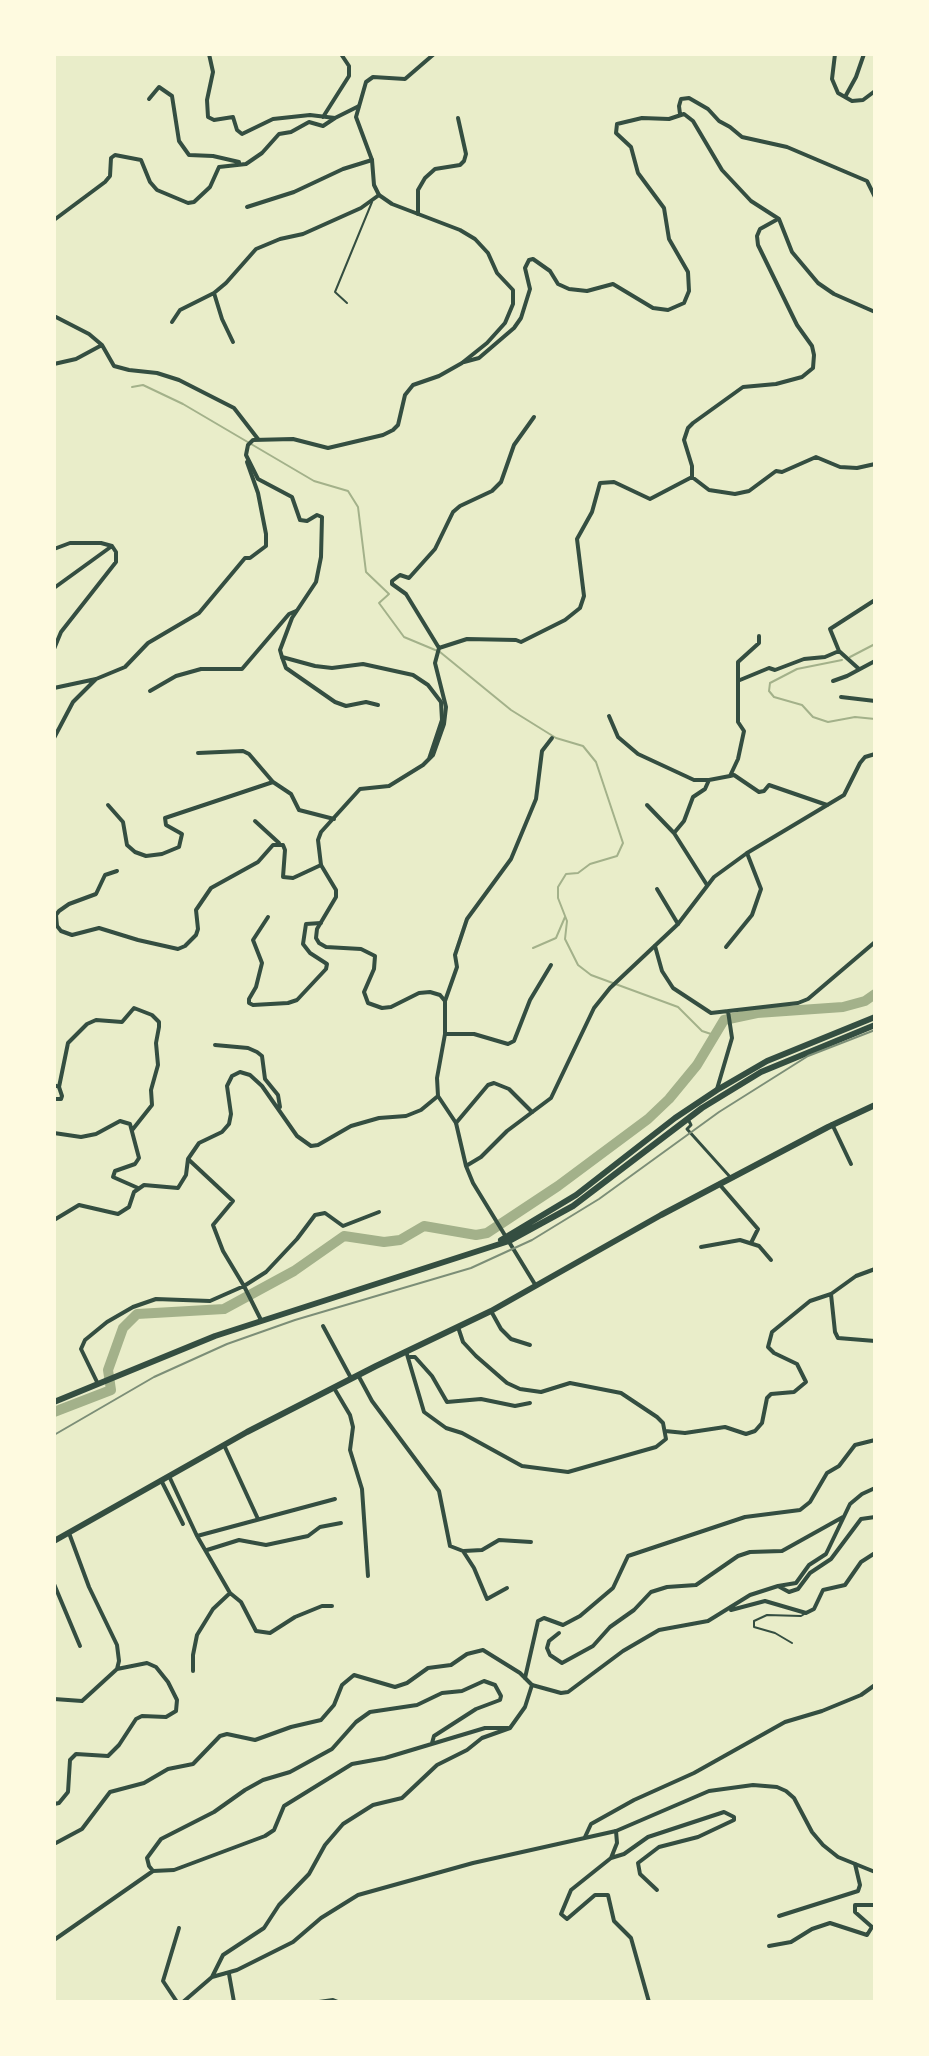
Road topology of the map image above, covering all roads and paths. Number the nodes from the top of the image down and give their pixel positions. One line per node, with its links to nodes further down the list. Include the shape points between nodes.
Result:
1 (209, 54): 11 (street, via 213,72 208,117 233,117 242,134 273,119)
2 (341, 54): 11 (street, via 349,76)
3 (434, 54): 9 (street, via 405,79 369,78)
4 (835, 54): 7 (street, via 832,79)
5 (864, 54): 7 (street)
6 (875, 91): 7 (street, via 863,100)
7 (845, 97)
8 (149, 99): 15 (street, via 159,87 172,96 179,141 189,155)
9 (359, 106): 12 (street); 14 (street, via 357,122)
10 (680, 114): 17 (street, via 681,99 689,98 742,137 787,147 867,181); 21 (street, via 693,121 722,170 751,201); 30 (street, via 615,127 633,151 638,173 664,208 669,239 688,272 684,303 668,310 653,308 613,284 587,291 569,289 529,260 525,268 530,289 521,318 479,358)
11 (323, 117): 12 (street)
12 (335, 118): 15 (street, via 323,126 309,122 279,134)
13 (458, 118): 20 (street, via 464,161 435,169 425,178 418,190)
14 (372, 160): 16 (street); 19 (street)
15 (246, 164): 22 (street, via 219,167 210,187 188,203 157,190 141,160 115,155 105,182)
16 (379, 195): 18 (street); 20 (street)
17 (875, 197)
18 (373, 201): 23 (street, via 256,249); 24 (lane, via 335,292)
19 (247, 207)
20 (418, 214): 30 (street, via 475,239 513,290 505,323)
21 (779, 219): 25 (street, via 792,252 818,283); 36 (street, via 760,229 758,245 812,346 813,368 802,377 743,387 693,423 684,440)
22 (54, 220)
23 (214, 293): 27 (street, via 180,310); 28 (street)
24 (347, 303)
25 (875, 312)
26 (54, 316): 29 (street)
27 (172, 322)
28 (233, 342)
29 (102, 345): 31 (street); 33 (street, via 114,366 179,380 234,408)
30 (462, 363): 33 (street, via 413,385 398,425 383,435 328,448 293,439)
31 (54, 364)
32 (534, 417): 43 (street, via 514,445 501,482 453,512 435,549 409,578 400,575 392,581)
33 (253, 441): 34 (street)
34 (247, 462): 41 (street, via 258,479 292,497 300,520 322,517 316,582); 49 (street, via 266,546 245,558 199,613 148,643 125,667)
35 (875, 464): 36 (street, via 840,467 816,457 735,494 709,490)
36 (692, 477): 43 (street, via 650,499 614,482 600,483 577,539 584,596 580,608 565,620 521,642 467,639)
37 (112, 546): 38 (street); 39 (street); 44 (street, via 116,562 61,632)
38 (54, 549)
39 (54, 588)
40 (875, 600): 45 (street, via 830,629)
41 (298, 610): 46 (street, via 282,643); 53 (street, via 242,669 201,669)
42 (759, 636): 50 (street, via 759,643 738,662)
43 (439, 648): 62 (street, via 435,663 446,707)
44 (54, 649)
45 (839, 651): 48 (street); 50 (street)
46 (282, 657): 56 (street, via 286,668 335,702); 62 (street, via 332,668 363,664 413,675 428,685 442,709)
47 (875, 661): 48 (street)
48 (859, 669): 51 (street)
49 (96, 679): 52 (street); 58 (street, via 73,702)
50 (740, 680): 63 (street, via 738,722 744,731)
51 (833, 681)
52 (54, 688)
53 (150, 691)
54 (841, 697): 55 (street)
55 (875, 701)
56 (378, 705)
57 (609, 716): 64 (street, via 618,737 638,754 694,780)
58 (54, 738)
59 (552, 738): 85 (street, via 542,751 536,799 511,859 467,919)
60 (198, 753): 65 (street, via 243,751)
61 (875, 754): 68 (street, via 860,763 844,795)
62 (429, 759): 69 (street, via 389,786 360,789)
63 (730, 776): 64 (street); 68 (street, via 759,792 769,785)
64 (709, 780): 71 (street)
65 (273, 782): 66 (street, via 165,818 166,825 182,834 179,847 162,854 140,855 127,845 123,822); 69 (street, via 291,794 299,810)
66 (108, 805)
67 (647, 805): 71 (street)
68 (827, 805): 73 (street)
69 (335, 819): 74 (street, via 318,840)
70 (255, 821): 72 (street)
71 (674, 833): 76 (street)
72 (279, 843): 74 (street, via 285,850 283,877); 75 (street, via 258,862 211,888 196,910 196,935 178,949 99,928 72,935 57,926 59,911 96,894 105,875)
73 (747, 853): 76 (street); 83 (street, via 761,889 752,915)
74 (321, 865): 79 (street, via 336,890)
75 (117, 871)
76 (707, 885): 80 (street)
77 (657, 889): 80 (street)
78 (268, 917): 79 (street, via 253,940 262,963 249,999 253,1005 297,1000 326,969 327,964 303,944 306,924)
79 (321, 923): 85 (street, via 319,943 375,956 364,992 368,1003 391,1007 419,993 440,995)
80 (678, 924): 82 (street)
81 (875, 942): 86 (street, via 808,999)
82 (655, 946): 86 (street, via 673,988 705,1011); 98 (street, via 594,1008 558,1089)
83 (726, 947)
84 (551, 965): 89 (street, via 514,1041)
85 (445, 1001): 89 (street)
86 (728, 1012): 92 (street, via 731,1050)
87 (875, 1017): 92 (main road, via 767,1061)
88 (875, 1025): 111 (main road, via 761,1072 678,1125 573,1206)
89 (445, 1034): 93 (street)
90 (215, 1045): 96 (street, via 248,1048 262,1056 265,1079 278,1095)
91 (57, 1086): 94 (street, via 61,1099); 101 (street, via 68,1043 87,1024 122,1022 131,1009 143,1009 159,1022 158,1065 152,1105)
92 (717, 1090): 111 (main road, via 576,1195)
93 (438, 1096): 96 (street, via 406,1116 351,1126 311,1146 297,1136); 99 (street)
94 (54, 1099)
95 (875, 1105): 100 (main road)
96 (280, 1109): 103 (street, via 250,1075 232,1076 227,1086 229,1124 199,1143)
97 (678, 1109): 106 (street, via 691,1125 687,1129)
98 (532, 1112): 99 (street, via 509,1089 494,1083); 105 (street)
99 (456, 1123): 105 (street)
100 (832, 1124): 104 (street); 106 (main road)
101 (133, 1129): 102 (street, via 120,1121 81,1137); 108 (street, via 139,1158 113,1177)
102 (54, 1133)
103 (188, 1159): 108 (street, via 178,1188); 117 (street, via 233,1201 213,1225)
104 (851, 1164)
105 (466, 1166): 111 (street)
106 (731, 1178): 107 (main road)
107 (720, 1185): 112 (street, via 758,1229); 116 (main road)
108 (138, 1188): 110 (street, via 129,1207 118,1214 79,1205)
109 (379, 1212): 117 (street, via 343,1226 325,1213 315,1215)
110 (54, 1220)
111 (507, 1239): 116 (street); 120 (main road)
112 (751, 1243): 113 (street); 114 (street)
113 (701, 1247)
114 (771, 1260)
115 (875, 1269): 118 (street)
116 (536, 1286): 119 (main road)
117 (246, 1289): 120 (street); 127 (street, via 210,1301 156,1299 107,1322 81,1349)
118 (831, 1294): 123 (street, via 838,1338); 131 (street, via 810,1301 772,1332 768,1347 797,1364 806,1382 794,1392 771,1394 755,1431)
119 (491, 1311): 122 (main road); 124 (street, via 511,1339)
120 (261, 1320): 127 (main road)
121 (323, 1326): 126 (street)
122 (458, 1327): 125 (main road); 131 (street, via 463,1342 507,1383 541,1392 570,1383 621,1393 657,1417)
123 (875, 1341)
124 (530, 1345)
125 (407, 1354): 126 (main road); 130 (street, via 432,1376 447,1402); 131 (street, via 424,1412 432,1420 522,1466 568,1472 656,1447 666,1439)
126 (354, 1377): 128 (main road); 148 (street, via 439,1491 450,1546)
127 (100, 1383): 129 (main road)
128 (334, 1388): 133 (main road); 150 (street, via 353,1427 350,1450 362,1489)
129 (54, 1402)
130 (530, 1403)
131 (665, 1431)
132 (875, 1440): 163 (street, via 855,1445 800,1510 745,1517 628,1556 613,1588 580,1616 563,1625 538,1621)
133 (224, 1445): 134 (main road); 140 (street)
134 (169, 1476): 135 (main road); 144 (street)
135 (161, 1480): 142 (street); 143 (main road)
136 (875, 1488): 138 (street, via 862,1494)
137 (335, 1499): 140 (street)
138 (843, 1517): 152 (street, via 826,1554 796,1583); 158 (street, via 782,1551 738,1556 696,1585 651,1592 593,1646 562,1663 547,1648)
139 (875, 1517): 152 (street, via 861,1519 831,1559 798,1589 789,1592)
140 (258, 1519): 144 (street)
141 (341, 1523): 147 (street, via 266,1545 239,1540)
142 (183, 1524)
143 (69, 1533): 145 (main road); 161 (street, via 117,1645)
144 (197, 1536): 147 (street)
145 (54, 1541)
146 (531, 1542): 148 (street, via 499,1540 482,1550)
147 (207, 1550): 154 (street)
148 (463, 1551): 153 (street, via 487,1599)
149 (875, 1553): 157 (street, via 861,1562 845,1585 823,1590 814,1609)
150 (368, 1576)
151 (54, 1584): 160 (street)
152 (778, 1586): 156 (street)
153 (507, 1588)
154 (230, 1593): 155 (street, via 256,1631 270,1633 295,1617); 162 (street, via 197,1635)
155 (332, 1606)
156 (729, 1609): 157 (street, via 765,1601); 164 (street, via 708,1621 659,1630 574,1690 561,1693)
157 (806, 1613): 159 (lane, via 754,1621 754,1627)
158 (559, 1633)
159 (792, 1643)
160 (80, 1646)
161 (117, 1669): 166 (street, via 82,1701); 169 (street, via 147,1663 156,1667 177,1700 176,1711 136,1719 108,1756 76,1754 70,1760 68,1792)
162 (193, 1671)
163 (525, 1678): 164 (street); 172 (street, via 483,1650 451,1665 428,1668 395,1687 354,1675 321,1720 255,1740 220,1736 193,1764 110,1792 82,1829)
164 (532, 1685): 167 (street)
165 (875, 1685): 171 (street, via 785,1722 634,1800 591,1824)
166 (54, 1699)
167 (510, 1728): 168 (street, via 485,1728); 184 (street, via 437,1765 402,1798 373,1805 343,1824 309,1874 258,1933 223,1955)
168 (432, 1744): 175 (street, via 352,1764 284,1806 274,1830 265,1836 174,1870); 175 (street, via 434,1736 500,1700 495,1685 484,1681 417,1705 370,1712 332,1749 254,1785 161,1839 147,1858)
169 (54, 1804)
170 (616, 1831): 171 (street); 173 (street); 174 (street, via 709,1791 777,1787 794,1798 823,1845)
171 (585, 1837): 183 (street, via 358,1895 293,1942)
172 (54, 1844)
173 (611, 1858): 177 (street, via 648,1837 724,1812 734,1817 698,1837 659,1847 638,1863 640,1874); 190 (street, via 571,1890 561,1914 567,1919 595,1895 608,1895 614,1921 631,1938)
174 (855, 1864): 176 (street); 179 (street, via 858,1891)
175 (153, 1871): 181 (street)
176 (873, 1873)
177 (657, 1890)
178 (875, 1905): 182 (street, via 855,1905 855,1912 872,1927 867,1935 830,1923)
179 (779, 1916)
180 (179, 1928): 186 (street, via 163,1981)
181 (54, 1940)
182 (769, 1946)
183 (229, 1974): 184 (street); 185 (street)
184 (212, 1977): 187 (street)
185 (235, 2001)
186 (177, 2002)
187 (183, 2002)
188 (319, 2002): 189 (street)
189 (338, 2002)
190 (649, 2002)

